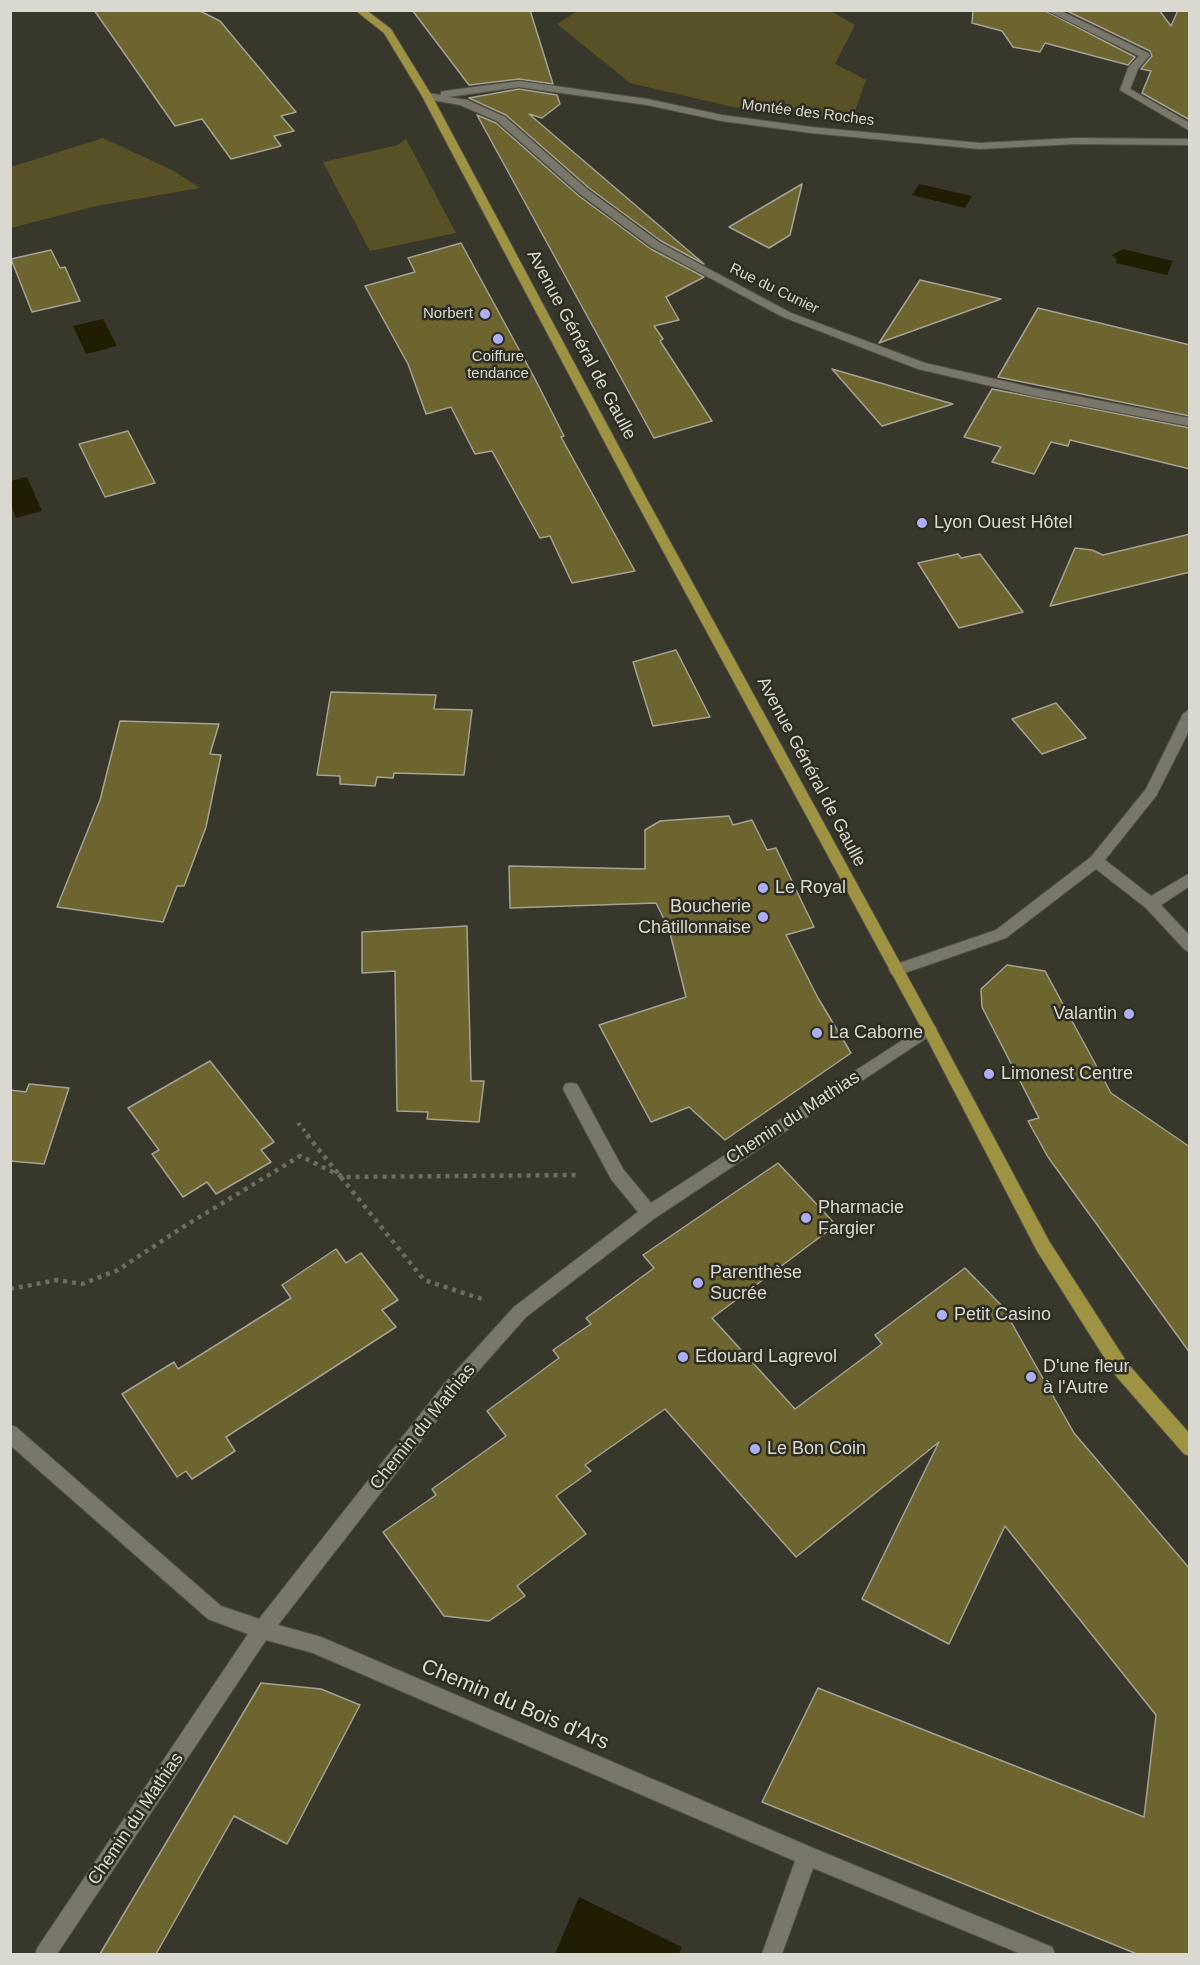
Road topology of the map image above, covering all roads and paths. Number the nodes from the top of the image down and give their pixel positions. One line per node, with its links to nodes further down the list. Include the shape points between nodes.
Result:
1 (359, 10): 3 (main road, Avenue Général de Gaulle, via 387,31)
2 (1050, 10): 4 (street, via 1145,55 1133,68 1125,90)
3 (427, 96): 5 (street, Montée des Roches, via 519,84 648,102 733,120 980,146 1075,141); 6 (street, Rue du Cunier, via 463,102 501,119 584,192 656,245 787,315 922,366); 12 (main road, Avenue Général de Gaulle)
4 (1190, 128)
5 (1190, 142)
6 (1190, 422)
7 (1190, 714): 8 (street, via 1150,792)
8 (1096, 861): 10 (street); 12 (street, via 1001,934)
9 (1190, 878): 10 (street)
10 (1151, 904): 11 (street)
11 (1190, 946)
12 (896, 970): 13 (main road, Avenue Général de Gaulle)
13 (929, 1029): 18 (street, Chemin du Mathias); 22 (main road, Avenue Général de Gaulle, via 1043,1246 1122,1370)
14 (571, 1089): 16 (street)
15 (298, 1123): 17 (path)
16 (617, 1174): 17 (path); 18 (street)
17 (343, 1177): 19 (path, via 300,1156 118,1270 82,1284 57,1280); 20 (path, via 424,1280)
18 (649, 1213): 20 (street, Chemin du Mathias)
19 (10, 1289)
20 (520, 1312): 23 (street, Chemin du Mathias, via 450,1390)
21 (10, 1432): 23 (street, Chemin du Bois d'Ars, via 215,1613)
22 (1190, 1448)
23 (262, 1630): 24 (street, Chemin du Bois d'Ars, via 314,1644); 25 (street, Chemin du Mathias)
24 (807, 1856): 26 (street); 27 (street, Chemin du Bois d'Ars)
25 (45, 1954)
26 (772, 1954)
27 (1045, 1954)

